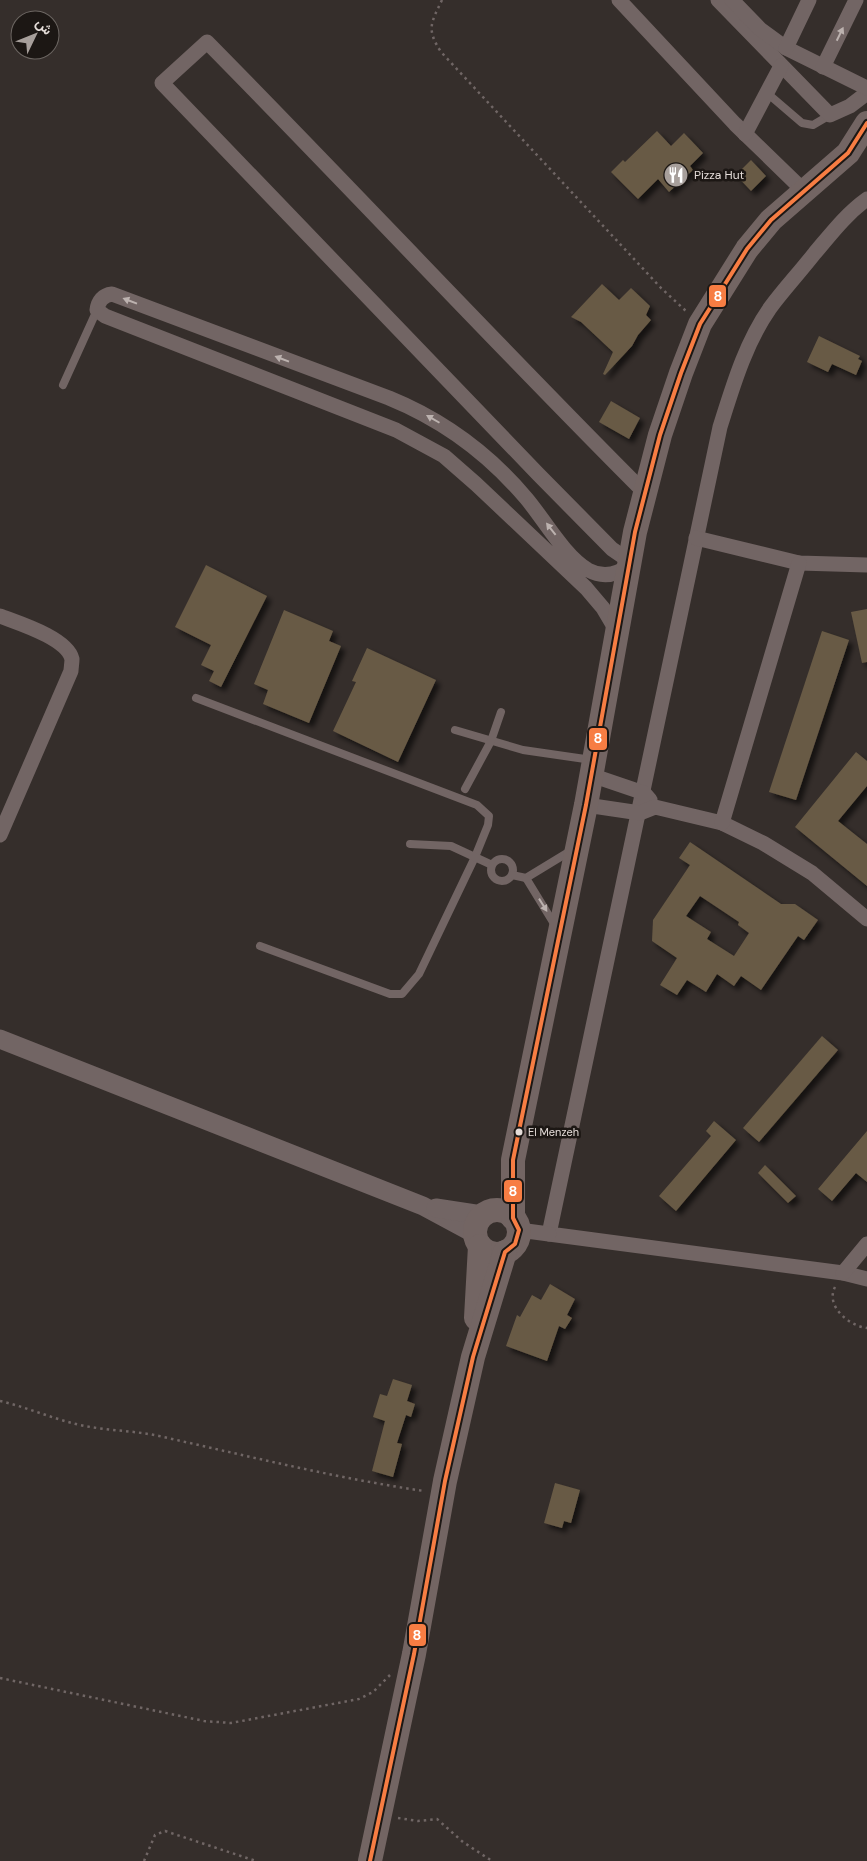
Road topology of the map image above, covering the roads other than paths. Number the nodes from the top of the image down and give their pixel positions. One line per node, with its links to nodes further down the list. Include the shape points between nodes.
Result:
1 (619, 0): 14 (street)
2 (718, 0): 7 (street)
3 (732, 0): 6 (street, via 760,29)
4 (809, 0): 6 (street)
5 (856, 0): 8 (street, one-way to 5)
6 (786, 48): 8 (street)
7 (781, 66): 10 (street); 12 (street)
8 (824, 67): 9 (street)
9 (867, 88)
10 (767, 93): 12 (lane, via 802,123 813,125); 14 (street)
11 (867, 93): 12 (street, via 850,106)
12 (830, 114)
13 (867, 123): 15 (main road)
14 (745, 134): 16 (street)
15 (857, 149): 16 (main road)
16 (804, 191): 20 (main road, via 771,220 747,249 700,324 660,435)
17 (867, 199): 21 (street, via 834,230 770,308 742,359 720,428)
18 (97, 310): 19 (lane); 24 (street, via 105,316 412,438 458,468); 24 (street, one-way to 18, via 527,498 496,465 460,436 426,415 389,398 112,294 100,300)
19 (63, 385)
20 (644, 492): 22 (main road); 22 (street, via 519,367 353,190 207,42 162,83 612,549)
21 (696, 538): 23 (street); 34 (street, via 660,702)
22 (630, 563): 24 (street, via 613,574 604,575); 27 (main road)
23 (799, 563): 25 (street); 38 (street)
24 (570, 564): 27 (street)
25 (867, 565)
26 (0, 616): 39 (street, via 42,632 66,650 72,659 71,671)
27 (616, 630): 32 (main road)
28 (196, 698): 42 (lane, via 477,805 489,816)
29 (501, 712): 31 (lane)
30 (455, 730): 31 (lane)
31 (491, 740): 32 (lane); 33 (lane)
32 (593, 767): 34 (street); 35 (main road)
33 (465, 789)
34 (644, 793): 36 (street); 37 (street)
35 (586, 805): 37 (street); 41 (main road)
36 (655, 807): 37 (street); 38 (street)
37 (640, 813): 53 (street)
38 (722, 823): 46 (street, via 812,873)
39 (0, 835)
40 (410, 844): 42 (lane, via 451,846)
41 (578, 846): 45 (lane); 47 (main road)
42 (474, 857): 43 (lane); 48 (lane, via 419,974 402,994 390,994)
43 (492, 865): 44 (lane, via 492,875 500,881); 44 (lane, via 504,859 512,865)
44 (512, 875): 45 (lane)
45 (526, 878): 47 (lane, one-way to 47)
46 (867, 919)
47 (560, 933): 50 (main road)
48 (260, 946)
49 (0, 1039): 52 (street)
50 (513, 1160): 51 (main road); 52 (main road)
51 (516, 1224): 52 (main road, via 502,1211); 53 (street); 55 (main road, via 515,1244)
52 (481, 1227): 55 (main road, via 491,1253); 58 (main road)
53 (549, 1234): 56 (street)
54 (867, 1244): 56 (street)
55 (505, 1252): 58 (main road)
56 (843, 1273): 57 (street)
57 (867, 1279)
58 (473, 1357): 59 (main road, via 443,1493 414,1654)
59 (369, 1857)

